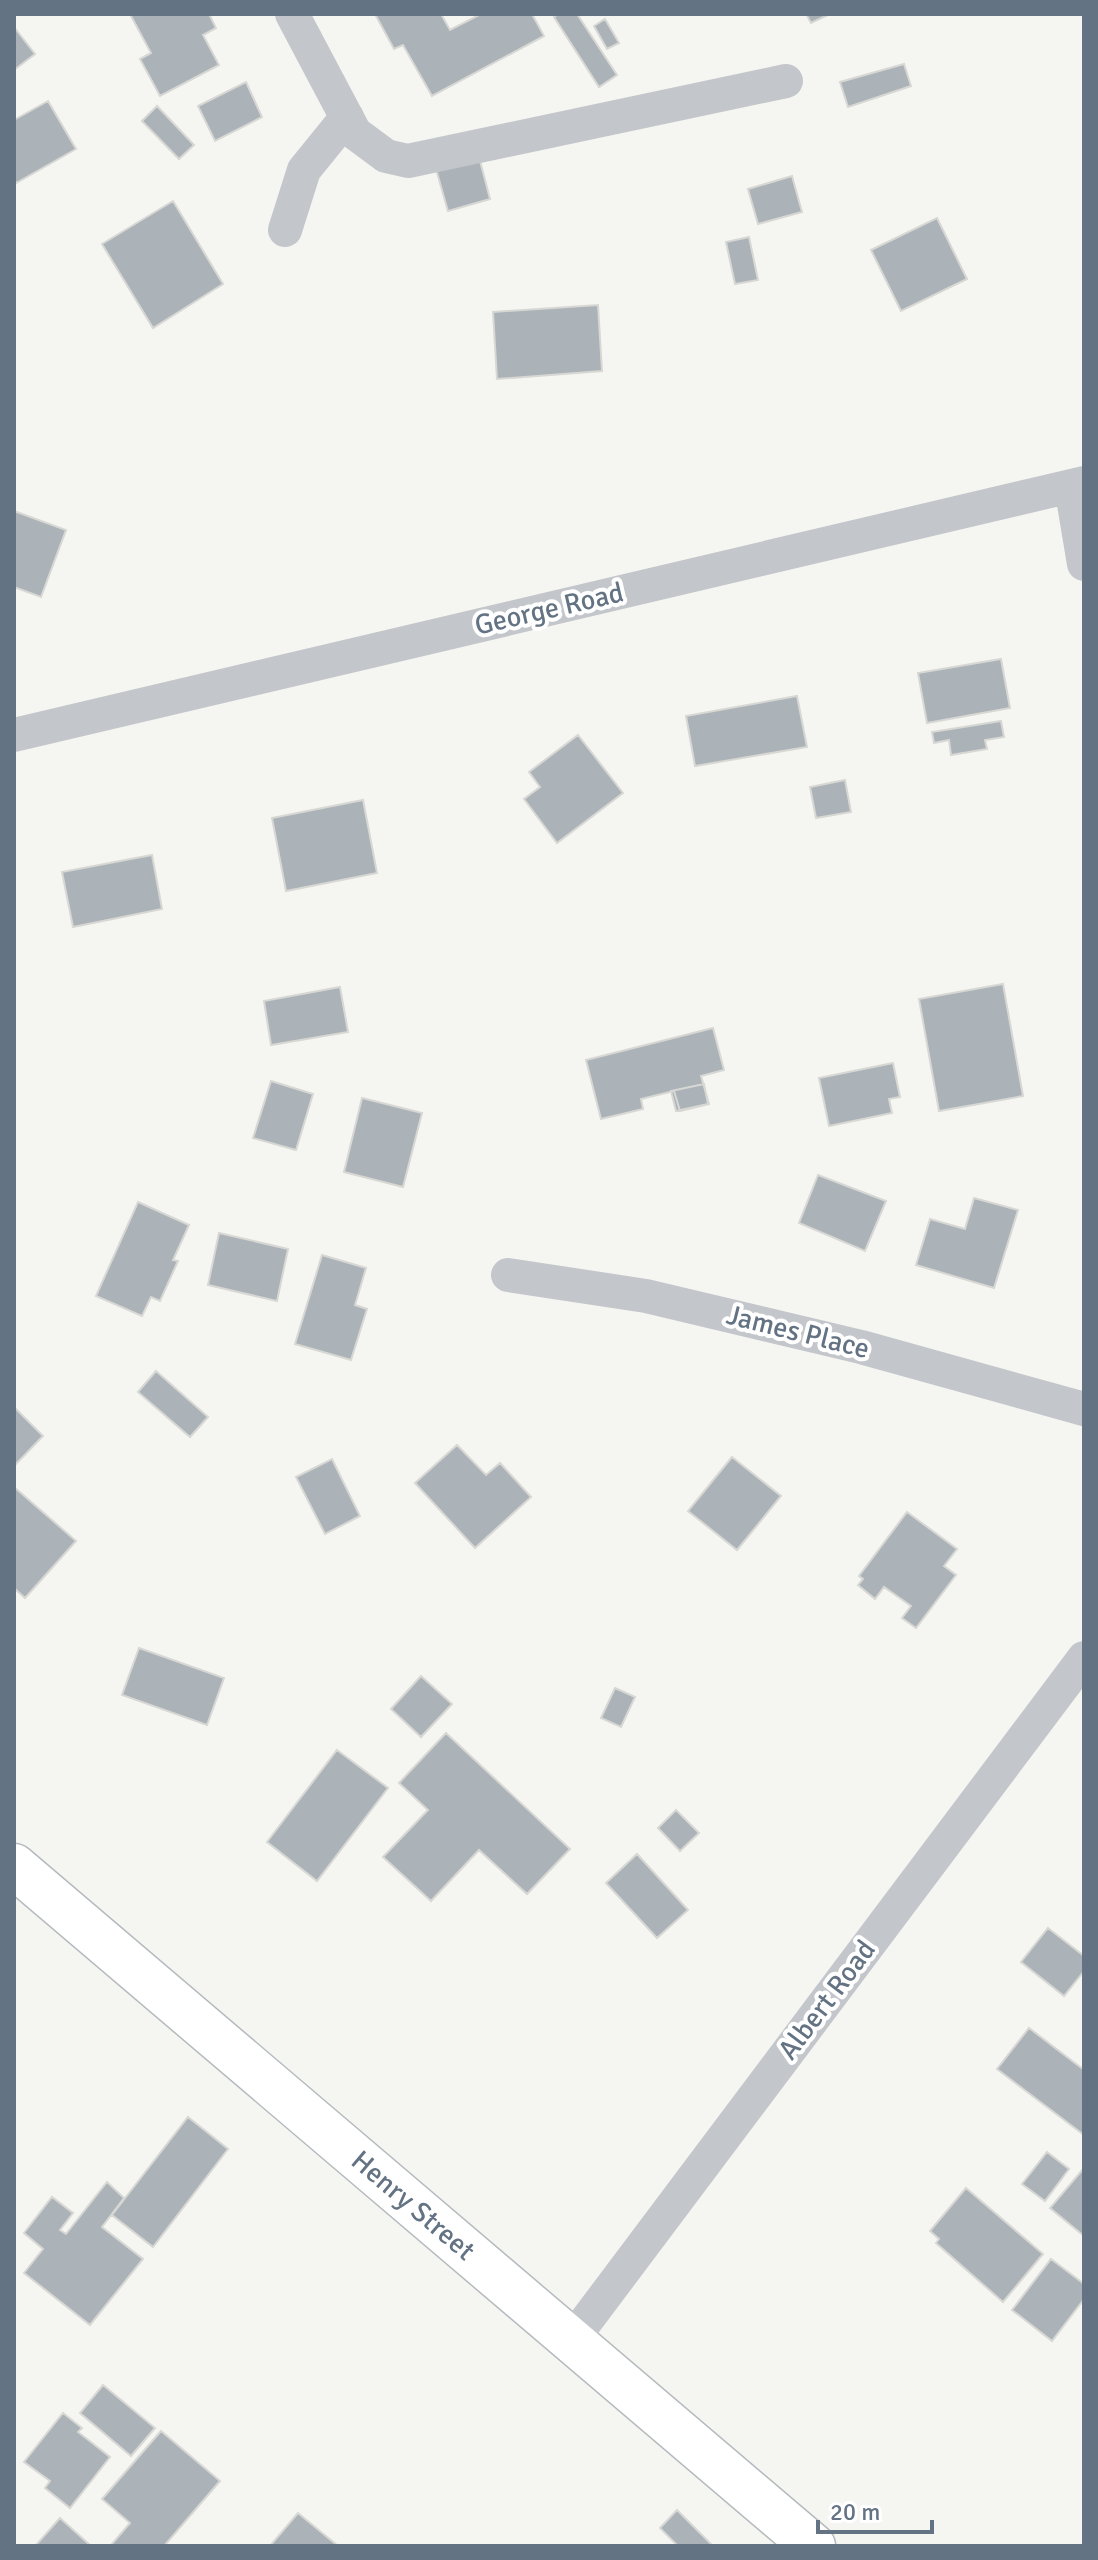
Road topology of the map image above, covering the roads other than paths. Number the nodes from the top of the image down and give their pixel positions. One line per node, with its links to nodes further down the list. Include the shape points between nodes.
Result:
1 (292, 14): 3 (street)
2 (786, 81): 3 (street, via 408,161 368,145)
3 (347, 117): 4 (street, via 304,170)
4 (285, 230)
5 (1078, 485): 6 (street); 7 (street, George Road)
6 (1084, 564)
7 (14, 735)
8 (508, 1275): 9 (street, James Place, via 646,1296 861,1347)
9 (1084, 1409)
10 (1084, 1658): 12 (street, Albert Road)
11 (14, 1866): 12 (street, Henry Street)
12 (571, 2341): 13 (street, Henry Street)
13 (813, 2546)

